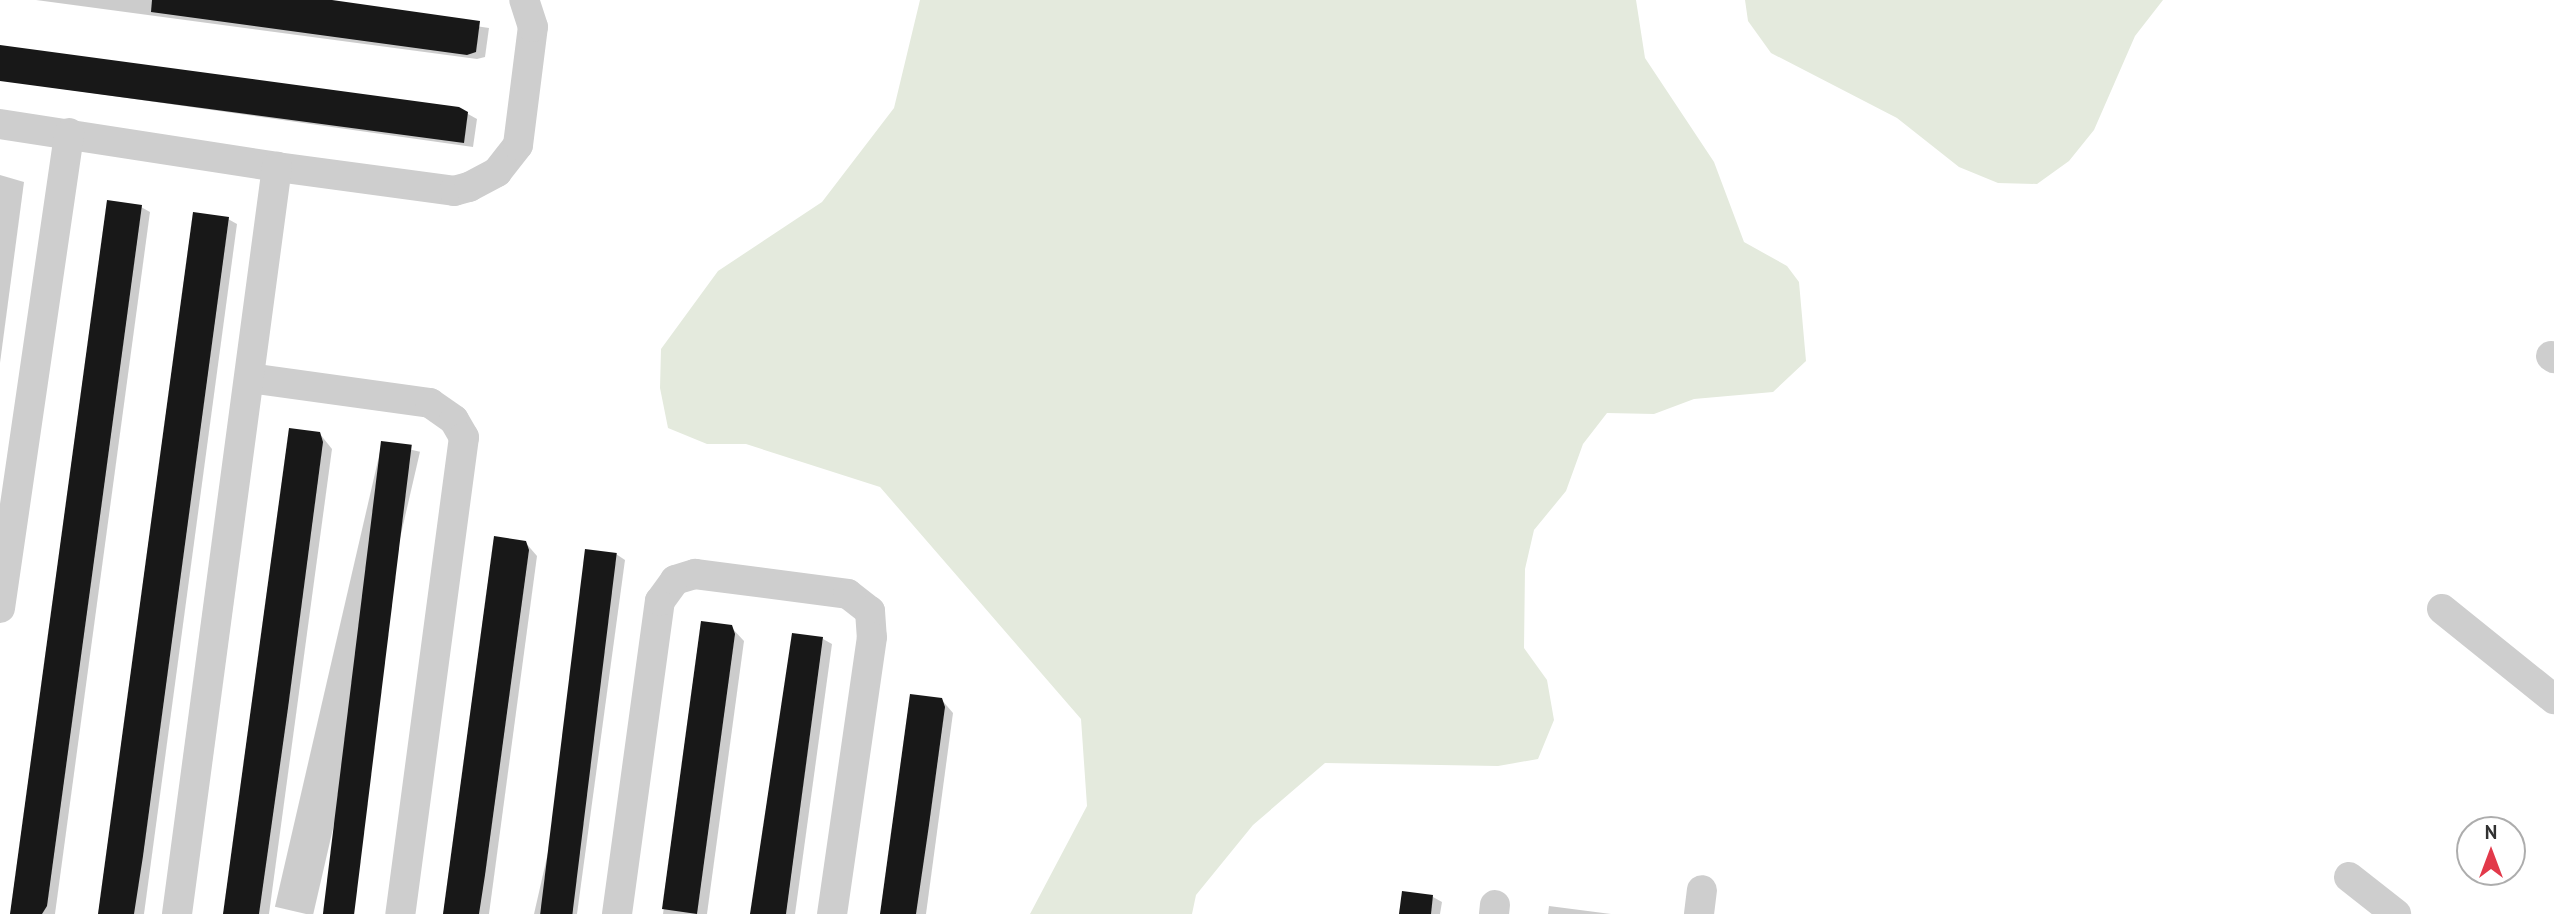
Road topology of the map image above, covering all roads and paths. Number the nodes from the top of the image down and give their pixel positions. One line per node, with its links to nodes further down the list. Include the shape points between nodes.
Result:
1 (524, 0): 4 (street, via 533,27 518,145 484,181 454,191)
2 (0, 124): 3 (street)
3 (69, 133): 4 (street); 6 (street)
4 (277, 167): 5 (street)
5 (250, 378): 10 (street); 11 (street, via 430,403 454,420 464,437)
6 (0, 608)
7 (2442, 609): 8 (street)
8 (2554, 699)
9 (2349, 877): 14 (street)
10 (177, 914)
11 (400, 914)
12 (617, 914): 13 (street, via 660,601 675,580 695,574 848,594 870,611 872,637)
13 (832, 914)
14 (2396, 914)

